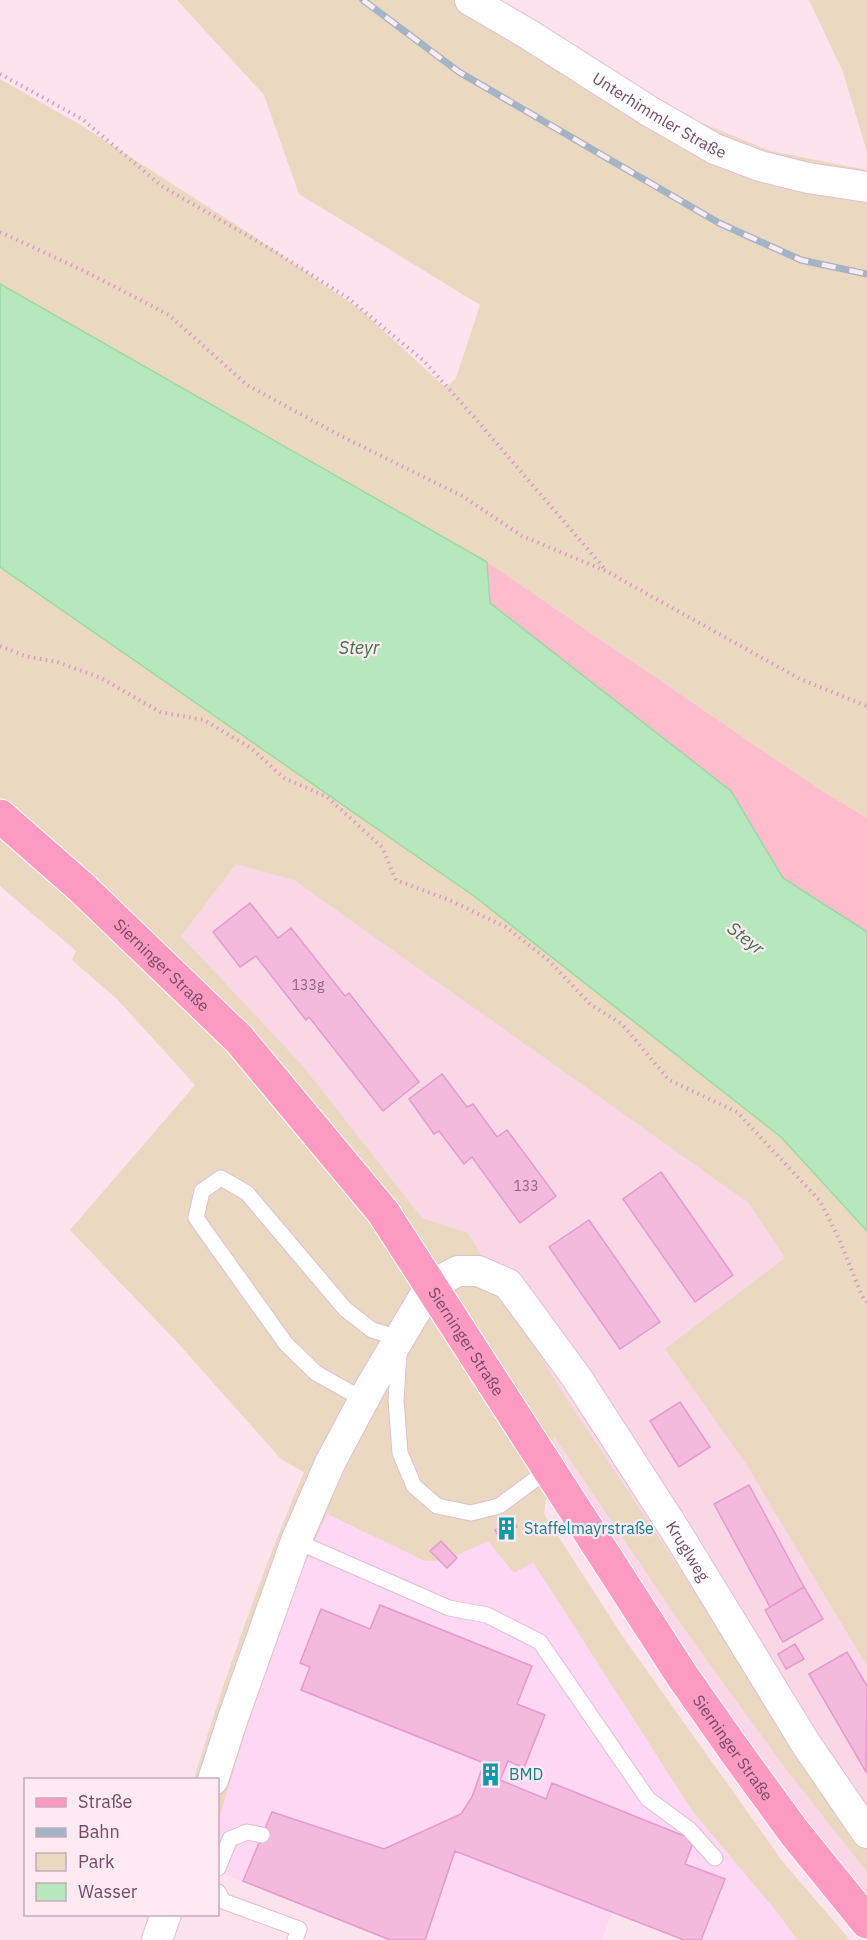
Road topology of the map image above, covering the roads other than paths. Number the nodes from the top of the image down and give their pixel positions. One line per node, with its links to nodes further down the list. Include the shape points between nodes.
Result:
1 (470, 0): 2 (street, Unterhimmler Straße, via 715,149 807,178)
2 (867, 187)
3 (0, 816): 4 (main road, Sierninger Straße, via 81,887 239,1039 383,1212)
4 (431, 1286): 5 (street); 7 (main road, Sierninger Straße); 10 (street, Kruglweg, via 458,1271 478,1271 508,1284 578,1378 806,1744)
5 (400, 1338): 6 (street); 6 (lane, via 372,1330 345,1309 247,1193 221,1178 202,1191 196,1218 285,1344 316,1372); 7 (lane, via 396,1400 400,1453 414,1486 437,1506 471,1514 499,1506)
6 (364, 1400): 8 (street, via 330,1463)
7 (549, 1469): 16 (main road, Sierninger Straße, via 735,1752)
8 (296, 1541): 9 (street); 12 (lane, via 449,1608 487,1616 540,1642 648,1799 689,1829)
9 (213, 1778)
10 (867, 1833)
11 (262, 1836): 13 (lane, via 247,1832 230,1839)
12 (715, 1858)
13 (219, 1866)
14 (219, 1894): 18 (lane, via 223,1901 299,1929)
15 (165, 1916): 17 (street)
16 (867, 1922)
17 (157, 1940)
18 (295, 1940)

